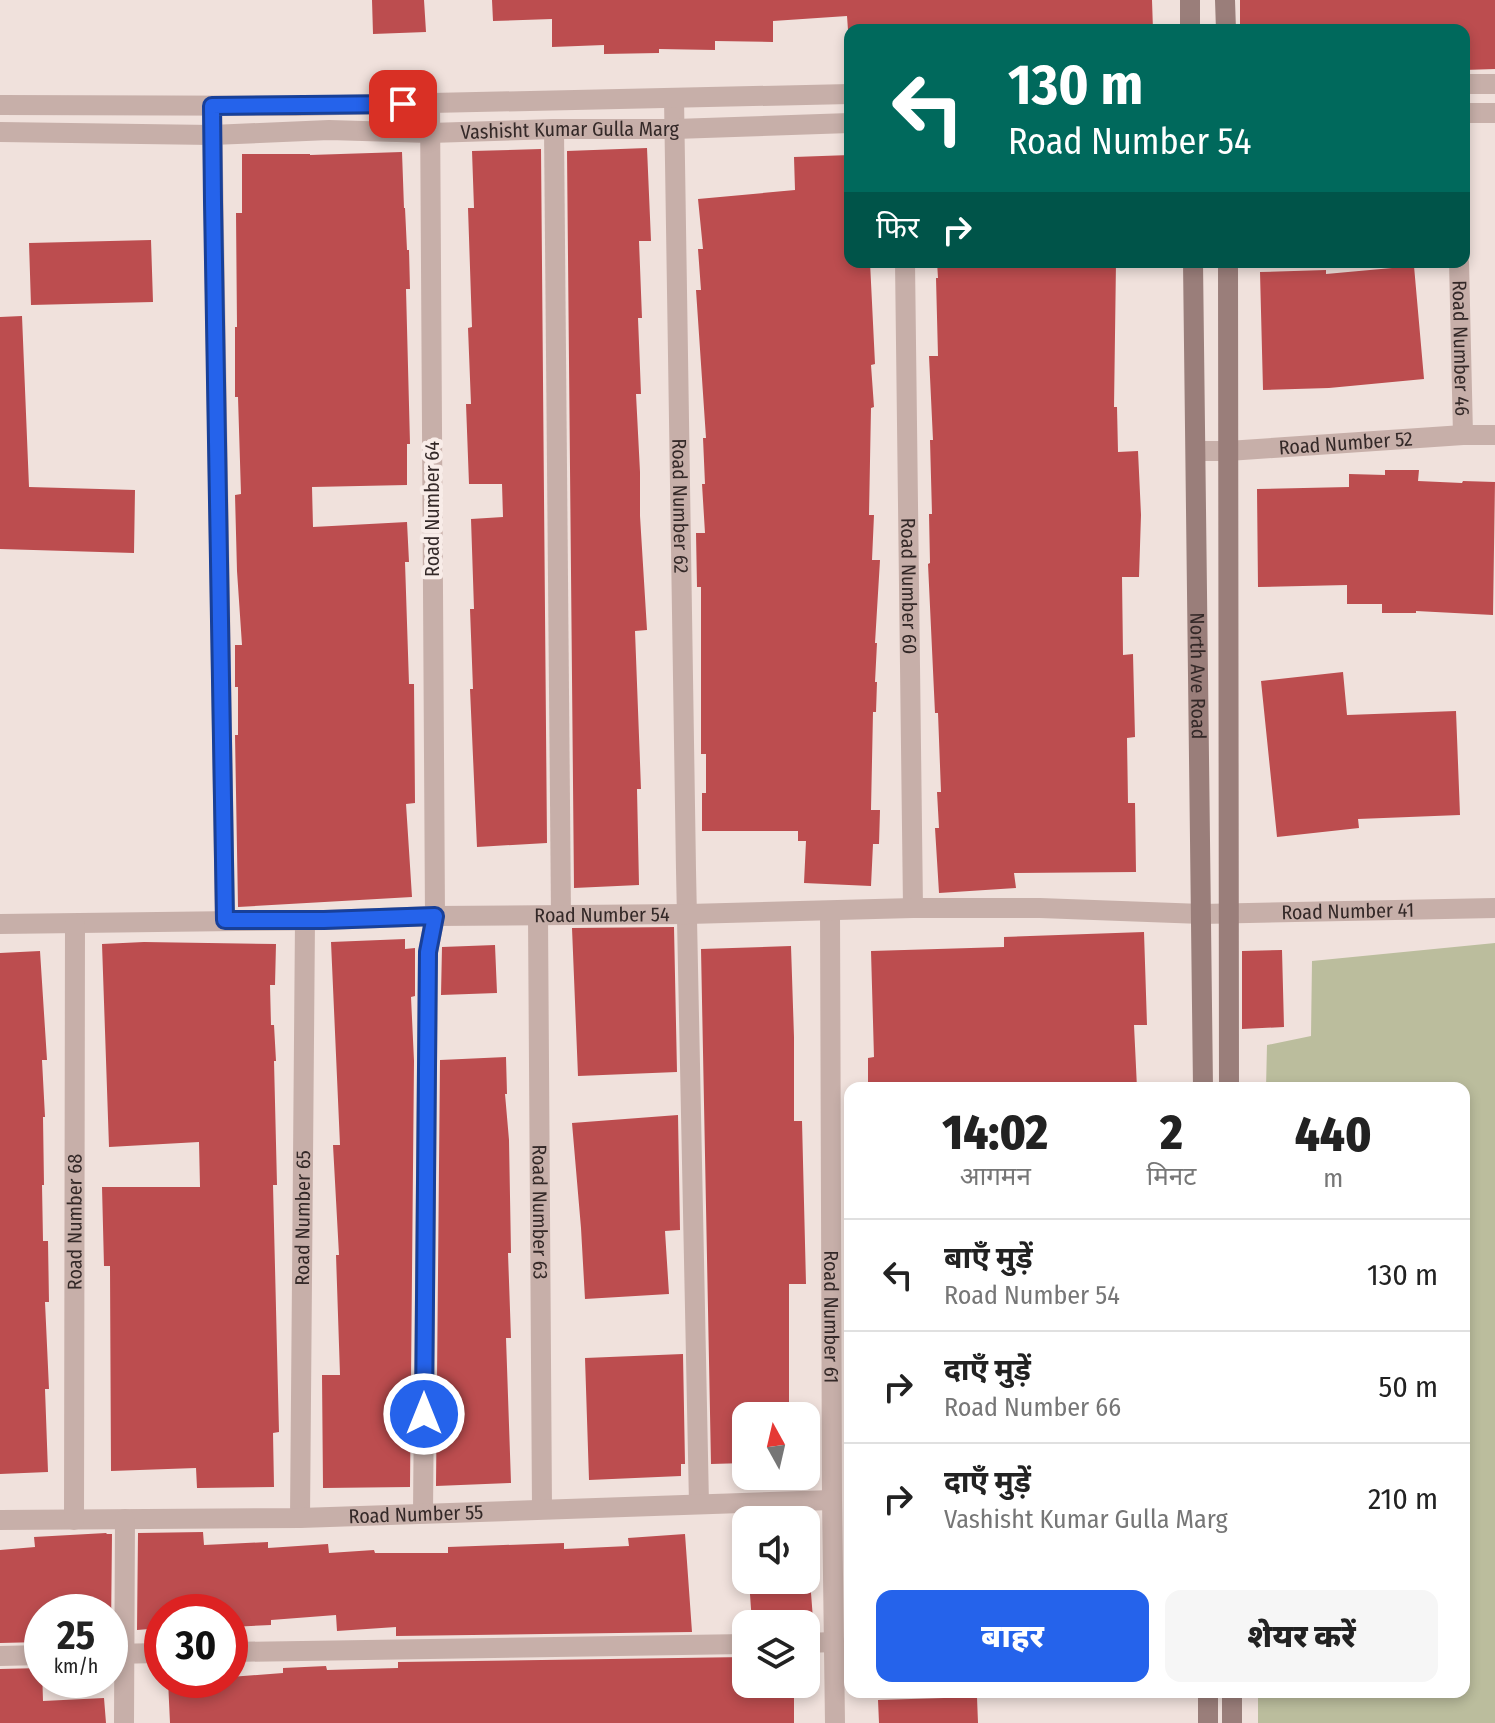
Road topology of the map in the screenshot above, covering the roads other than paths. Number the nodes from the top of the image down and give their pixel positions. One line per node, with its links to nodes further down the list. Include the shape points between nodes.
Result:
1 (1190, 0): 3 (street)
2 (1225, 0): 4 (street)
3 (1190, 24)
4 (1226, 24)
5 (1470, 84): 6 (street)
6 (1495, 84)
7 (844, 94): 8 (street, Vashisht Kumar Gulla Marg)
8 (674, 98): 9 (street, Vashisht Kumar Gulla Marg); 16 (street, Road Number 62)
9 (430, 103): 11 (street, Vashisht Kumar Gulla Marg); 18 (street, Road Number 64)
10 (0, 105): 11 (street, Vashisht Kumar Gulla Marg)
11 (212, 106): 19 (street)
12 (1470, 113): 13 (street)
13 (1495, 113)
14 (844, 123): 16 (street, Vashisht Kumar Gulla Marg)
15 (554, 129): 16 (street, Vashisht Kumar Gulla Marg); 18 (street, Vashisht Kumar Gulla Marg); 34 (street)
16 (675, 129): 32 (street, Road Number 62)
17 (0, 132): 19 (street, Vashisht Kumar Gulla Marg)
18 (430, 133): 19 (street, Vashisht Kumar Gulla Marg); 35 (street, Road Number 64)
19 (212, 135): 37 (street)
20 (905, 268): 28 (street, Road Number 60)
21 (1193, 268): 26 (street, North Ave Road)
22 (1228, 268): 27 (street)
23 (1459, 268): 24 (street, Road Number 46)
24 (1463, 435): 25 (street, Road Number 52); 27 (street, Road Number 52)
25 (1495, 435)
26 (1196, 451): 27 (street, Road Number 52); 33 (street, North Ave Road)
27 (1228, 451): 31 (street)
28 (913, 908): 30 (street, Road Number 54); 33 (street, Road Number 54)
29 (1495, 908): 31 (street, Road Number 41)
30 (830, 911): 32 (street, Road Number 54); 43 (street, Road Number 61)
31 (1227, 913): 33 (street, Road Number 41); 42 (street)
32 (688, 914): 34 (street, Road Number 54); 44 (street, Road Number 62)
33 (1202, 914): 41 (street, North Ave Road)
34 (561, 915): 36 (street, Road Number 54)
35 (435, 916): 36 (street, Road Number 54); 38 (street, Road Number 54); 46 (street, Road Number 64, via 428,952)
36 (538, 916): 45 (street, Road Number 63)
37 (225, 920): 38 (street, Road Number 54); 40 (street, Road Number 54)
38 (305, 920): 47 (street, Road Number 65)
39 (0, 924): 40 (street, Road Number 54)
40 (75, 925): 50 (street, Road Number 68)
41 (1203, 1082)
42 (1229, 1082)
43 (832, 1500): 44 (street, Road Number 55); 53 (street, Road Number 61)
44 (699, 1504): 45 (street, Road Number 55)
45 (542, 1509): 46 (street, Road Number 55)
46 (423, 1513): 47 (street, Road Number 55)
47 (300, 1518): 48 (street, Road Number 55)
48 (125, 1519): 50 (street, Road Number 55); 51 (street)
49 (0, 1520): 50 (street, Road Number 55)
50 (74, 1520)
51 (121, 1594)
52 (820, 1642): 53 (street)
53 (834, 1642): 62 (street, Road Number 61)
54 (732, 1644): 55 (street)
55 (248, 1652)
56 (24, 1655): 57 (street)
57 (0, 1656)
58 (121, 1698): 61 (street)
59 (1208, 1698): 63 (street)
60 (1232, 1698): 64 (street)
61 (124, 1723)
62 (835, 1723)
63 (1208, 1723)
64 (1232, 1723)

